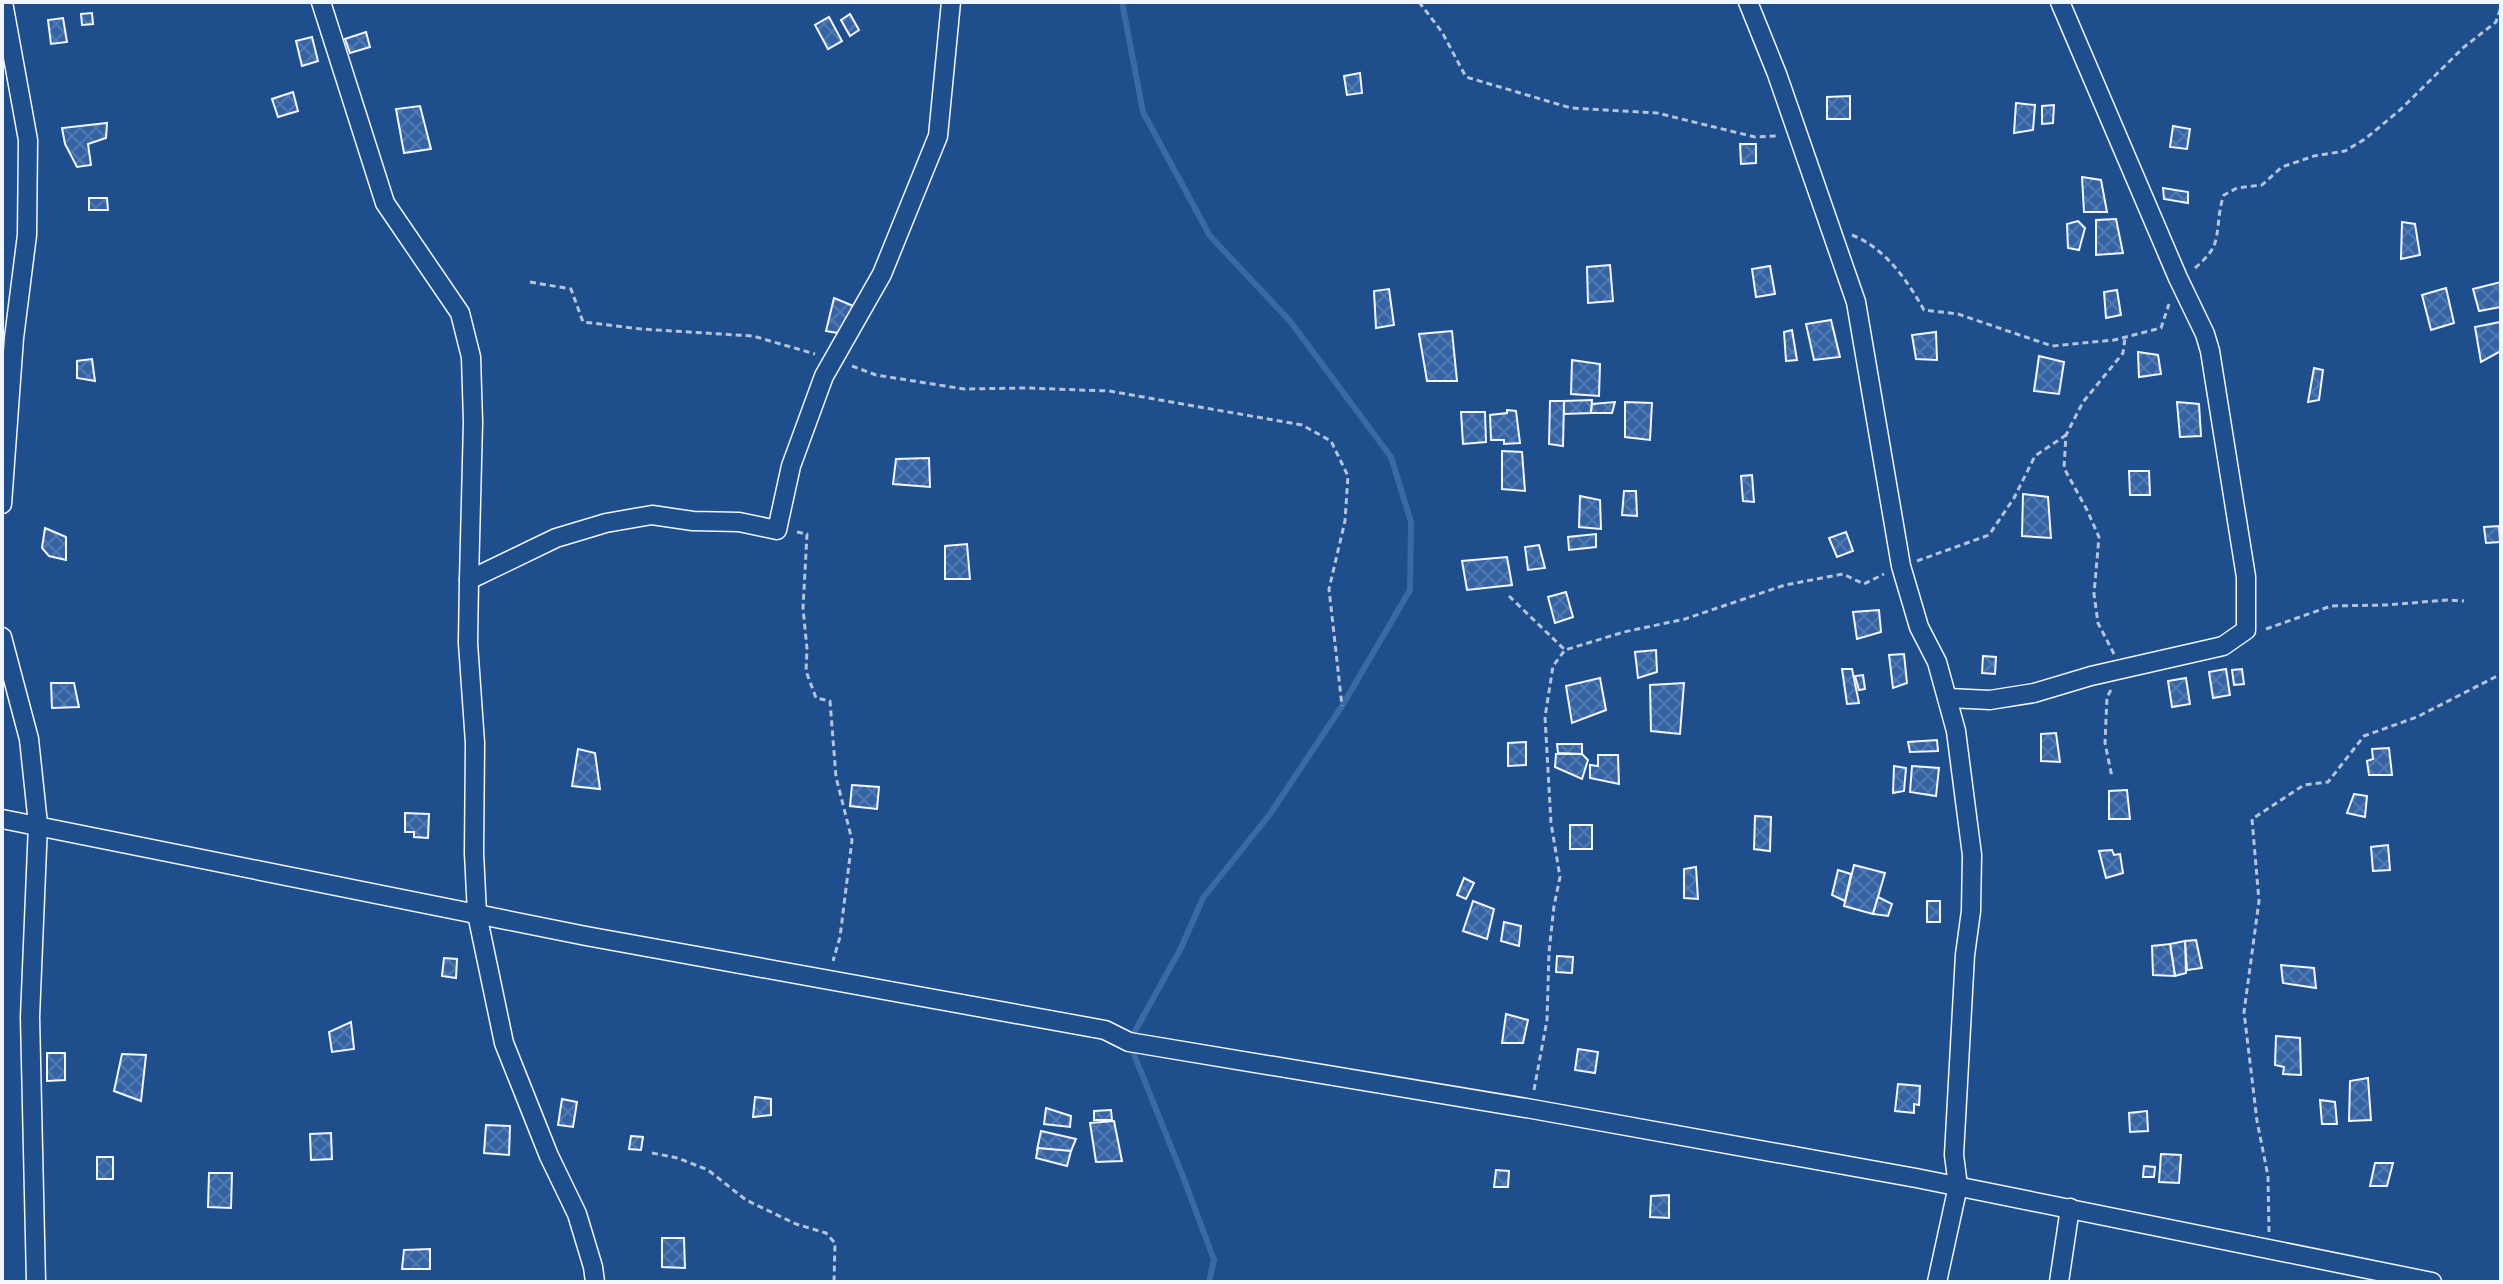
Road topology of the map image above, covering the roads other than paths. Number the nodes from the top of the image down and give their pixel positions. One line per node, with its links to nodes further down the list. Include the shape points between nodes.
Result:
1 (3, 2): 6 (street, via 28,140 27,235)
2 (321, 2): 7 (street, via 385,203 460,313 471,357)
3 (951, 2): 7 (street, via 938,136 882,274 833,359 791,466 777,530 652,515 556,538)
4 (1748, 2): 9 (street, via 1856,302 1901,566)
5 (2060, 2): 9 (street, via 2205,334 2246,577 2246,630 2223,646 2034,693 1990,700)
6 (2, 504)
7 (469, 580): 12 (street)
8 (2, 637): 11 (street, via 29,739)
9 (1948, 698): 13 (street, via 1972,855 1954,1155)
10 (2, 819): 11 (street)
11 (38, 824): 12 (street); 15 (street, via 30,1017)
12 (477, 914): 13 (street, via 1105,1030 1129,1042); 16 (street, via 504,1043 577,1214)
13 (1958, 1186): 14 (street); 17 (street)
14 (2070, 1208): 18 (street); 19 (street)
15 (36, 1282)
16 (595, 1282)
17 (1937, 1282)
18 (2059, 1282)
19 (2432, 1282)

